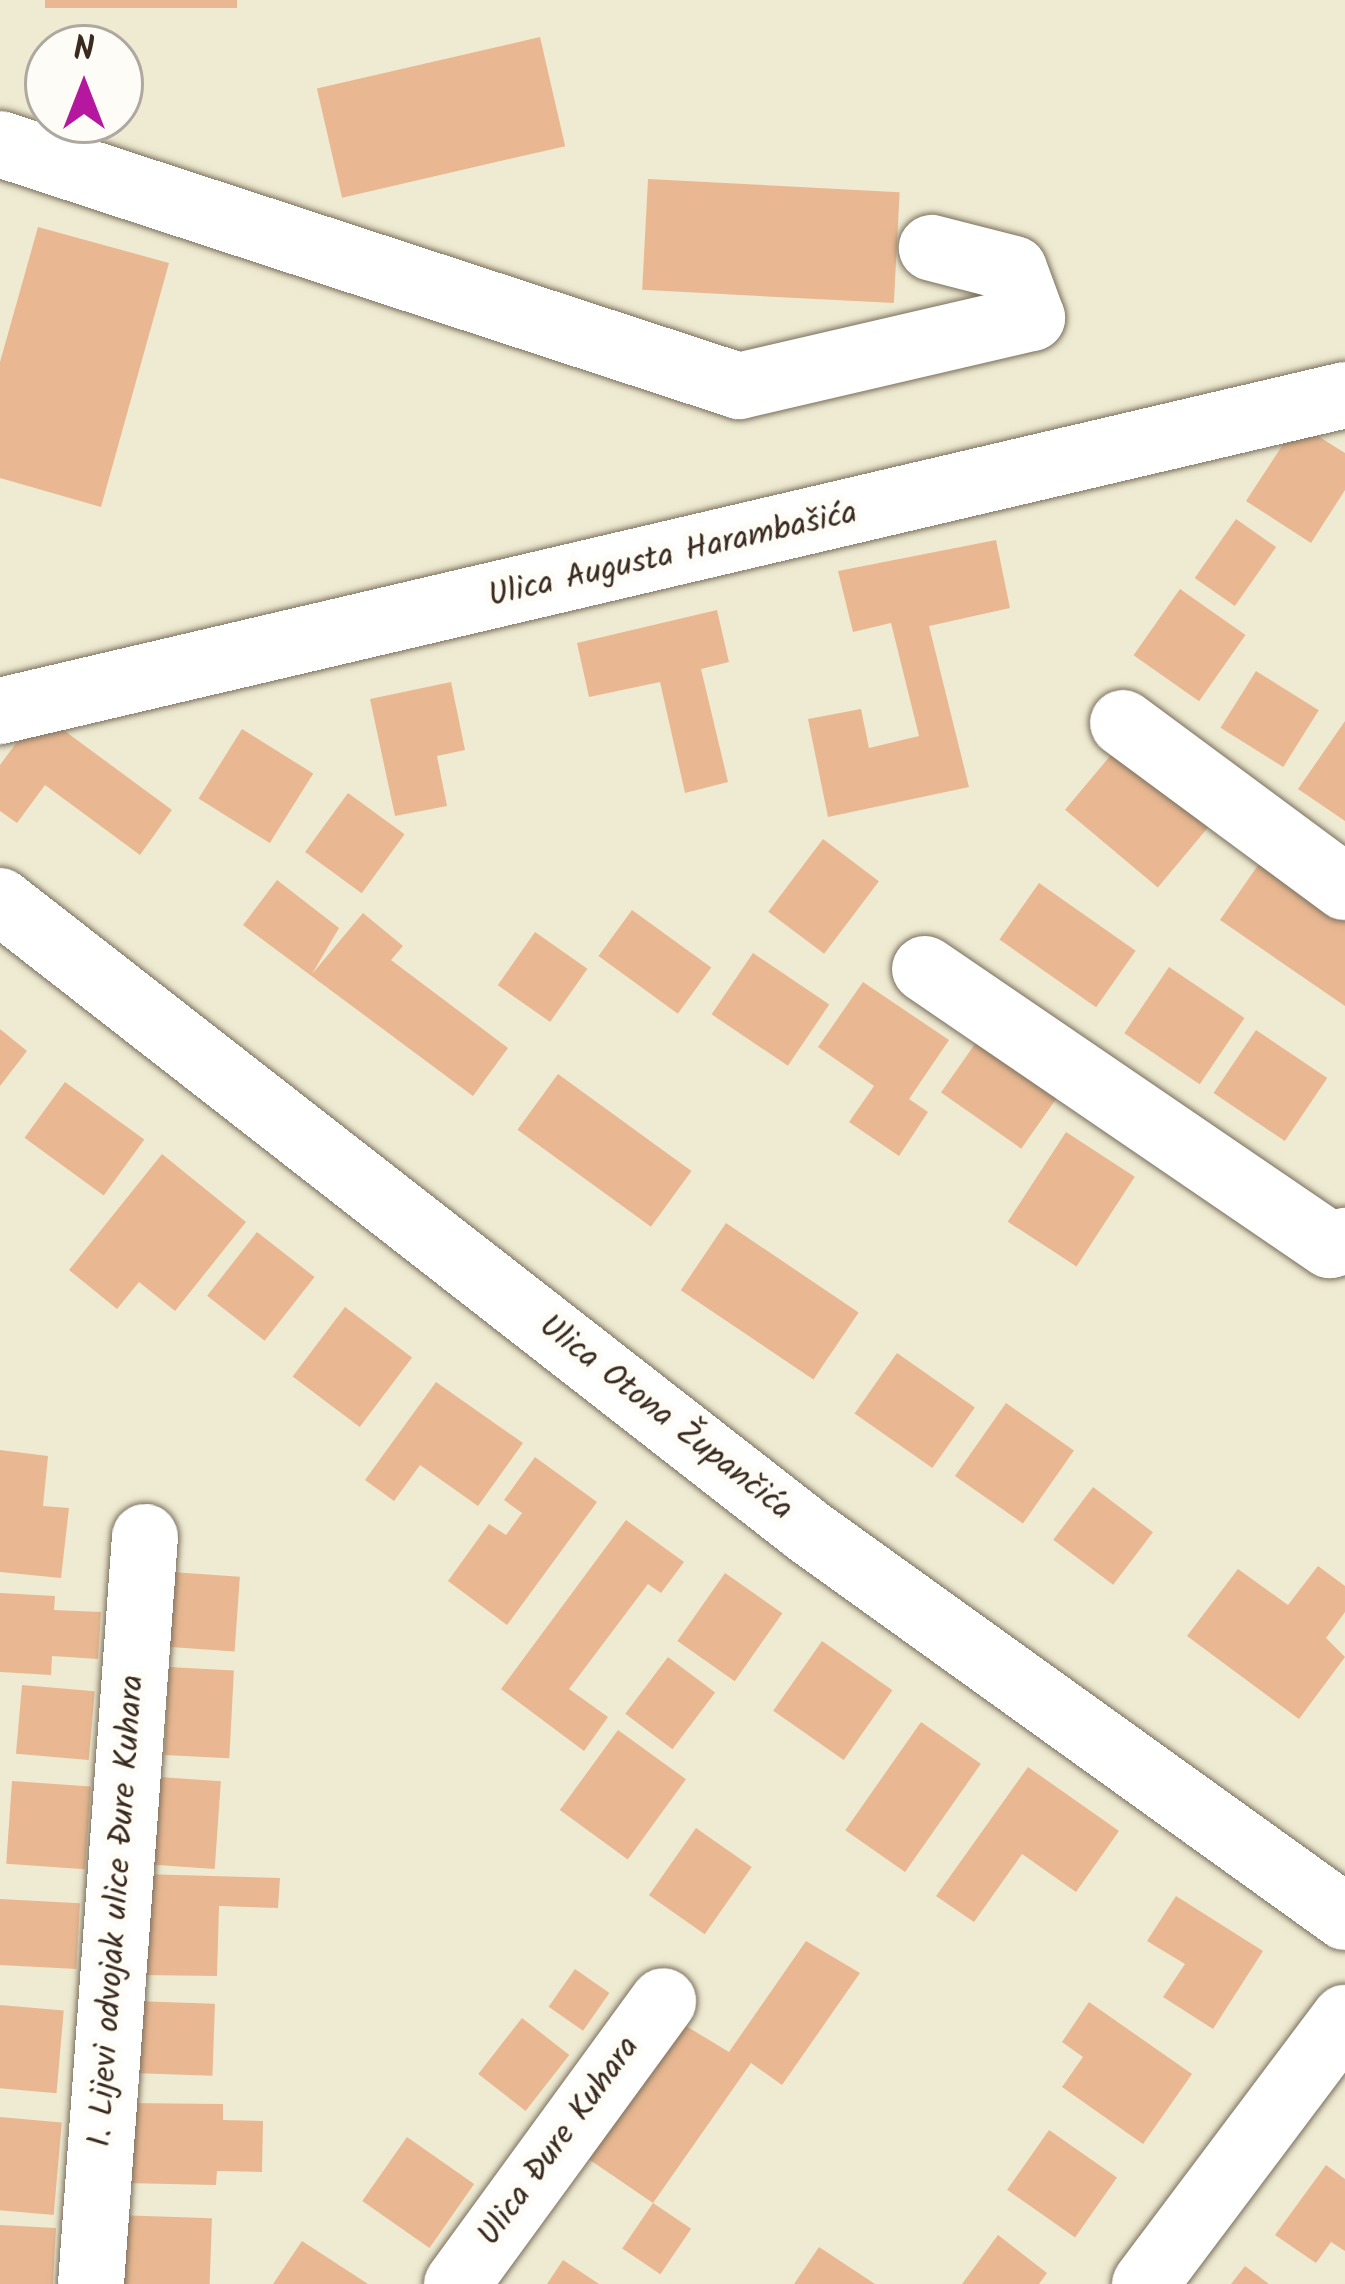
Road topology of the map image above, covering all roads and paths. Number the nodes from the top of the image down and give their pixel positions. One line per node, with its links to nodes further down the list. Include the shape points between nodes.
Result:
1 (0, 144): 2 (street, via 739,386 1032,318 1014,269)
2 (932, 248)
3 (1345, 395): 4 (street, Ulica Augusta Harambašića)
4 (0, 711)
5 (1123, 723): 6 (street)
6 (1345, 887)
7 (0, 901): 11 (street, Ulica Otona Župančića, via 809,1532)
8 (925, 968): 9 (street, via 1330,1245)
9 (1345, 1241)
10 (145, 1537): 14 (street, I. Lijevi odvojak ulice Đure Kuhara)
11 (1345, 1917)
12 (663, 2001): 15 (street, Ulica Đure Kuhara)
13 (1345, 2018): 16 (street)
14 (91, 2284)
15 (457, 2284)
16 (1145, 2284)

